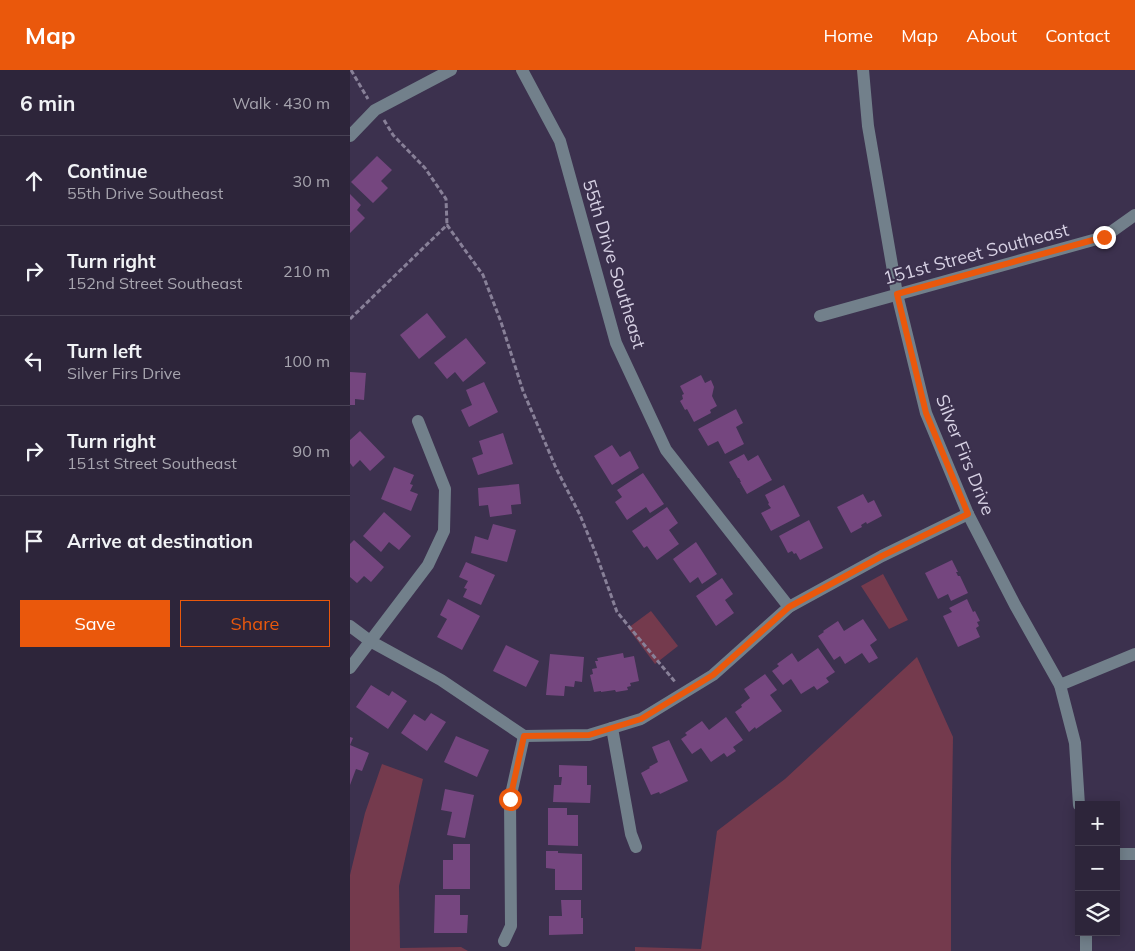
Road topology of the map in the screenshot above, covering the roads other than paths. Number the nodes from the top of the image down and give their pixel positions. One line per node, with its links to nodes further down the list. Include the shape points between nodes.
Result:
1 (451, 70): 4 (street, via 376,110)
2 (522, 70): 10 (street, 55th Drive Southeast, via 560,141 616,343 666,450)
3 (863, 70): 6 (street, Silver Firs Drive, via 868,126)
4 (350, 136)
5 (1135, 215): 6 (street, 151st Street Southeast, via 1104,237)
6 (897, 294): 7 (street, 151st Street Southeast); 9 (street, Silver Firs Drive, via 926,413)
7 (820, 316)
8 (418, 421): 12 (street, via 445,489 444,531 428,565)
9 (968, 514): 10 (street); 15 (street, Silver Firs Drive)
10 (789, 607): 16 (street, via 713,675 641,719)
11 (350, 626): 12 (street)
12 (370, 641): 14 (street); 17 (street, via 441,680)
13 (1135, 654): 15 (street)
14 (350, 668)
15 (1060, 685): 18 (street, Silver Firs Drive, via 1075,743)
16 (612, 728): 17 (street, via 589,735); 19 (street)
17 (524, 736): 23 (street, via 510,799 511,926)
18 (1079, 801)
19 (636, 847)
20 (1120, 854): 21 (street)
21 (1135, 854)
22 (1086, 936): 24 (street)
23 (504, 941)
24 (1086, 951)

